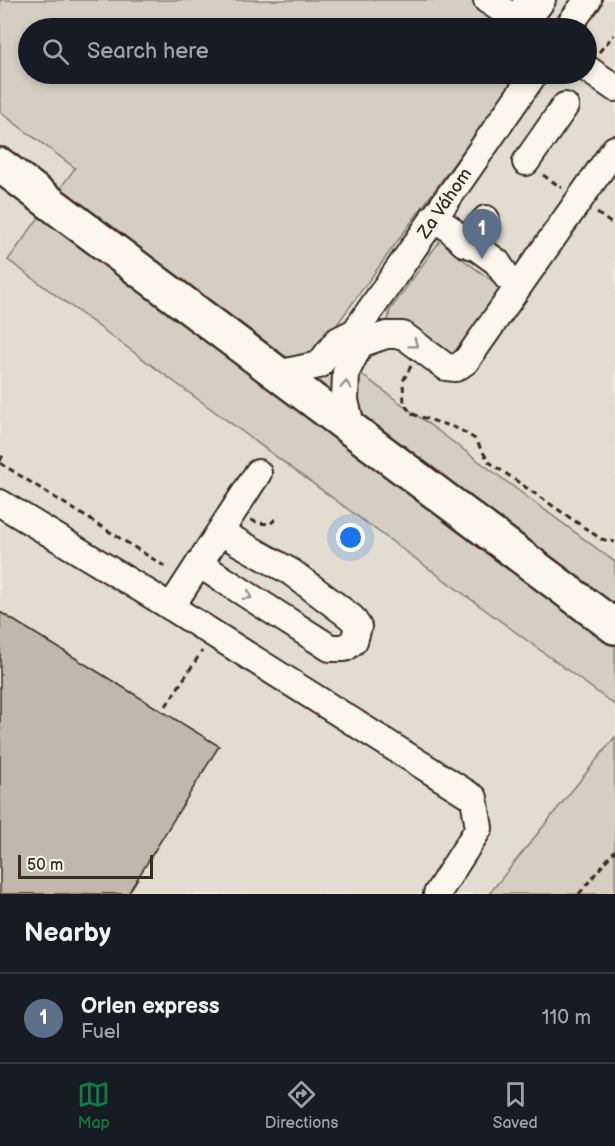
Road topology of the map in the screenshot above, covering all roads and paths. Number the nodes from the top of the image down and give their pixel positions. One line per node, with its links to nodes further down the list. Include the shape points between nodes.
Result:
1 (487, 0): 5 (lane)
2 (526, 0): 3 (lane, via 537,8)
3 (542, 0)
4 (588, 0): 6 (lane)
5 (515, 18)
6 (574, 18)
7 (614, 35): 8 (path)
8 (597, 56)
9 (597, 71): 11 (lane)
10 (527, 84): 16 (lane, Za Váhom)
11 (615, 88)
12 (565, 106): 14 (lane)
13 (615, 148): 19 (lane)
14 (526, 162)
15 (0, 165): 22 (main road)
16 (433, 218): 18 (lane); 20 (lane, Za Váhom)
17 (486, 219): 18 (lane)
18 (464, 243): 19 (lane, via 468,257 490,273)
19 (513, 281): 21 (lane, via 466,361 456,368 446,367)
20 (358, 338): 21 (lane, one-way to 21, via 403,335); 22 (lane, via 337,341 319,365); 23 (lane, one-way to 20, via 345,402 346,372)
21 (424, 351): 31 (path, via 403,381 404,404 412,414 459,429 475,439 489,462 601,539)
22 (277, 374): 23 (main road)
23 (352, 429): 35 (main road)
24 (3, 455): 25 (path)
25 (0, 462): 33 (path)
26 (258, 473): 30 (lane)
27 (0, 503): 34 (lane)
28 (279, 516): 29 (path)
29 (270, 524)
30 (220, 532): 32 (lane); 32 (lane, one-way to 30, via 330,648 345,648 354,640 358,627 352,618 291,572)
31 (615, 542)
32 (199, 564): 34 (lane)
33 (174, 572)
34 (171, 607): 37 (lane, via 474,798 479,828)
35 (615, 627)
36 (615, 850): 38 (path)
37 (437, 894)
38 (579, 894)

